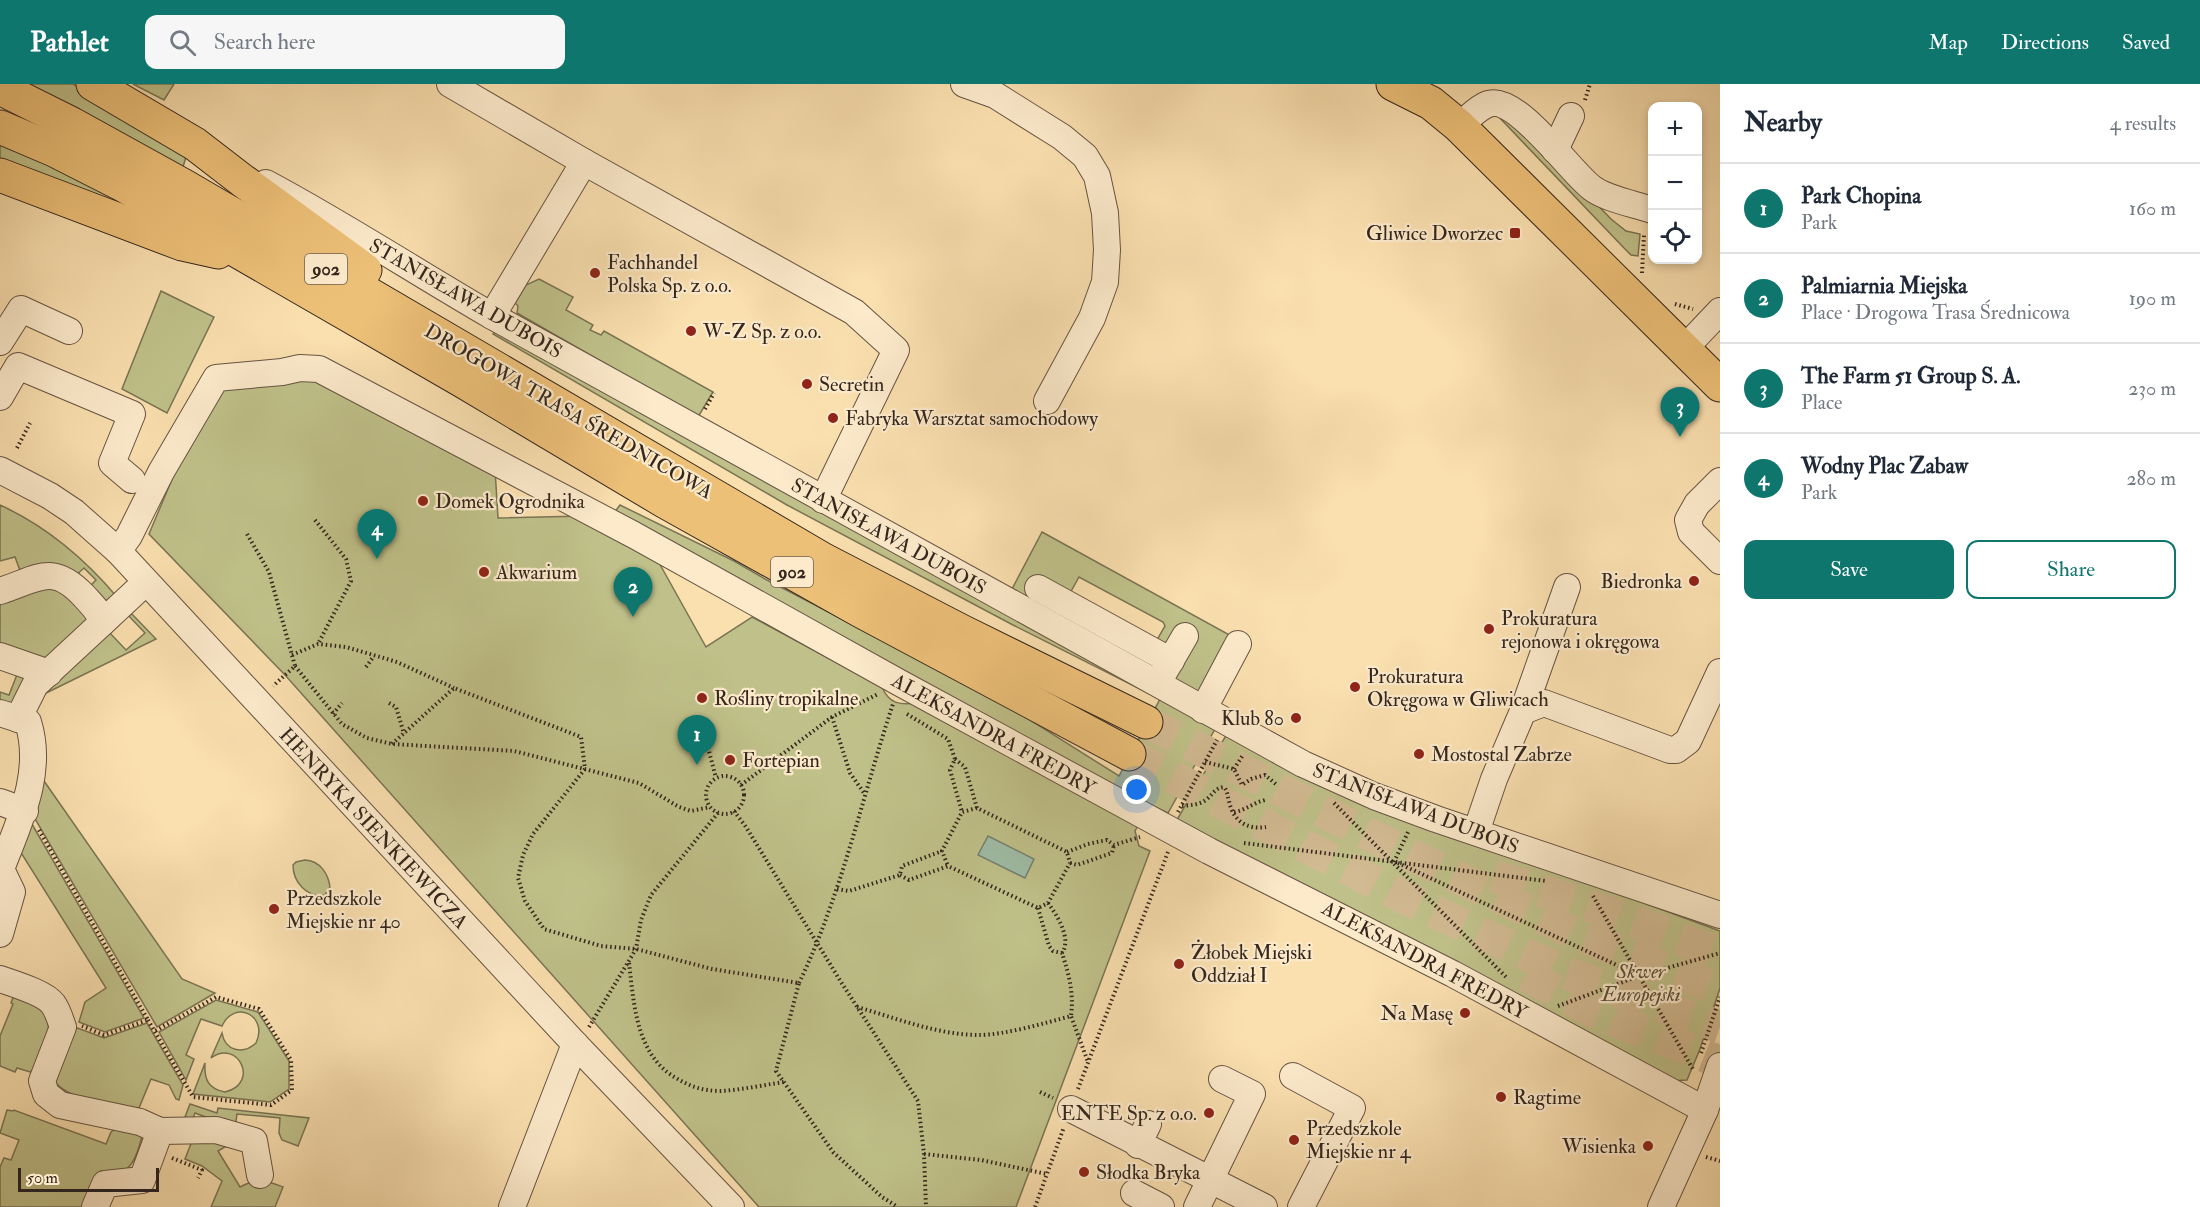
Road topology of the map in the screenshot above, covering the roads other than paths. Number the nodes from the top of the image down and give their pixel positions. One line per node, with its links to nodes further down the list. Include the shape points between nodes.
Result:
1 (93, 84): 9 (main road, STANISŁAWA DUBOIS)
2 (450, 84): 11 (street)
3 (964, 84): 23 (street, via 995,95 1062,137 1085,156 1097,176 1105,213 1105,282 1092,318)
4 (1393, 84): 7 (main road, via 1431,103)
5 (0, 88): 20 (main road, DROGOWA TRASA ŚREDNICOWA / 902, via 186,187)
6 (1571, 116): 10 (street)
7 (1459, 126): 10 (street, via 1483,107 1497,104 1521,115); 19 (main road)
8 (0, 127): 14 (main road, DROGOWA TRASA ŚREDNICOWA / 902, via 123,185)
9 (195, 144): 16 (street, STANISŁAWA DUBOIS, via 289,183 369,231); 20 (main road, via 410,301)
10 (1555, 150): 13 (street, via 1594,190)
11 (584, 162): 16 (street); 27 (street, via 854,312 896,350)
12 (0, 175): 14 (main road, via 182,244)
13 (1648, 208)
14 (255, 261): 46 (main road, DROGOWA TRASA ŚREDNICOWA / 902, via 664,501)
15 (1720, 311): 19 (street)
16 (492, 316): 27 (street, STANISŁAWA DUBOIS)
17 (69, 331): 18 (street, via 21,309)
18 (2, 333)
19 (1684, 348): 21 (main road)
20 (466, 352): 45 (main road, DROGOWA TRASA ŚREDNICOWA / 902, via 824,560)
21 (1720, 385)
22 (0, 397): 25 (street, via 18,366 132,414 112,463)
23 (1047, 401)
24 (0, 470): 28 (street, HENRYKA SIENKIEWICZA, via 58,501)
25 (132, 480)
26 (1720, 481): 29 (street, via 1697,504 1688,520 1691,532)
27 (822, 500): 41 (street, STANISŁAWA DUBOIS)
28 (118, 551): 30 (street, HENRYKA SIENKIEWICZA); 58 (street, ALEKSANDRA FREDRY, via 216,378 319,369 644,540 892,693 1170,836 1209,850 1453,974)
29 (1720, 561)
30 (146, 582): 34 (street); 53 (street, HENRYKA SIENKIEWICZA)
31 (1567, 587): 43 (street)
32 (1038, 588): 38 (street)
33 (0, 591): 34 (street, via 57,576 73,584 100,613)
34 (103, 622): 40 (street)
35 (1185, 636): 38 (street)
36 (1238, 644): 42 (street)
37 (0, 656): 40 (street)
38 (1171, 661): 41 (street)
39 (1720, 672): 43 (street, via 1688,741 1676,750 1544,703)
40 (48, 673): 44 (street)
41 (1157, 685): 42 (street, STANISŁAWA DUBOIS)
42 (1203, 710): 49 (street, STANISŁAWA DUBOIS, via 1333,778)
43 (1523, 711): 49 (street)
44 (9, 716): 48 (street, via 28,722 34,740)
45 (1146, 722)
46 (1129, 754)
47 (0, 802): 48 (street)
48 (25, 811): 51 (street, via 1,870 12,892)
49 (1476, 832): 50 (street, STANISŁAWA DUBOIS)
50 (1720, 915)
51 (0, 934)
52 (0, 979): 59 (street, via 52,1002 58,1014 63,1027 42,1081 46,1094 60,1105 140,1122)
53 (581, 1037): 64 (street); 65 (street, HENRYKA SIENKIEWICZA)
54 (1706, 1063): 58 (street)
55 (1293, 1076): 69 (street, via 1352,1108)
56 (1222, 1079): 61 (street, via 1252,1094)
57 (1061, 1103): 61 (street, via 1143,1134)
58 (1705, 1110): 70 (street)
59 (156, 1141): 60 (street, via 216,1130 254,1142); 63 (street, via 142,1180 105,1184)
60 (260, 1175)
61 (1210, 1180): 67 (street); 68 (street)
62 (1134, 1193): 66 (street)
63 (94, 1207)
64 (512, 1207)
65 (731, 1207)
66 (1161, 1207)
67 (1197, 1207)
68 (1264, 1207)
69 (1301, 1207)
70 (1661, 1207)

